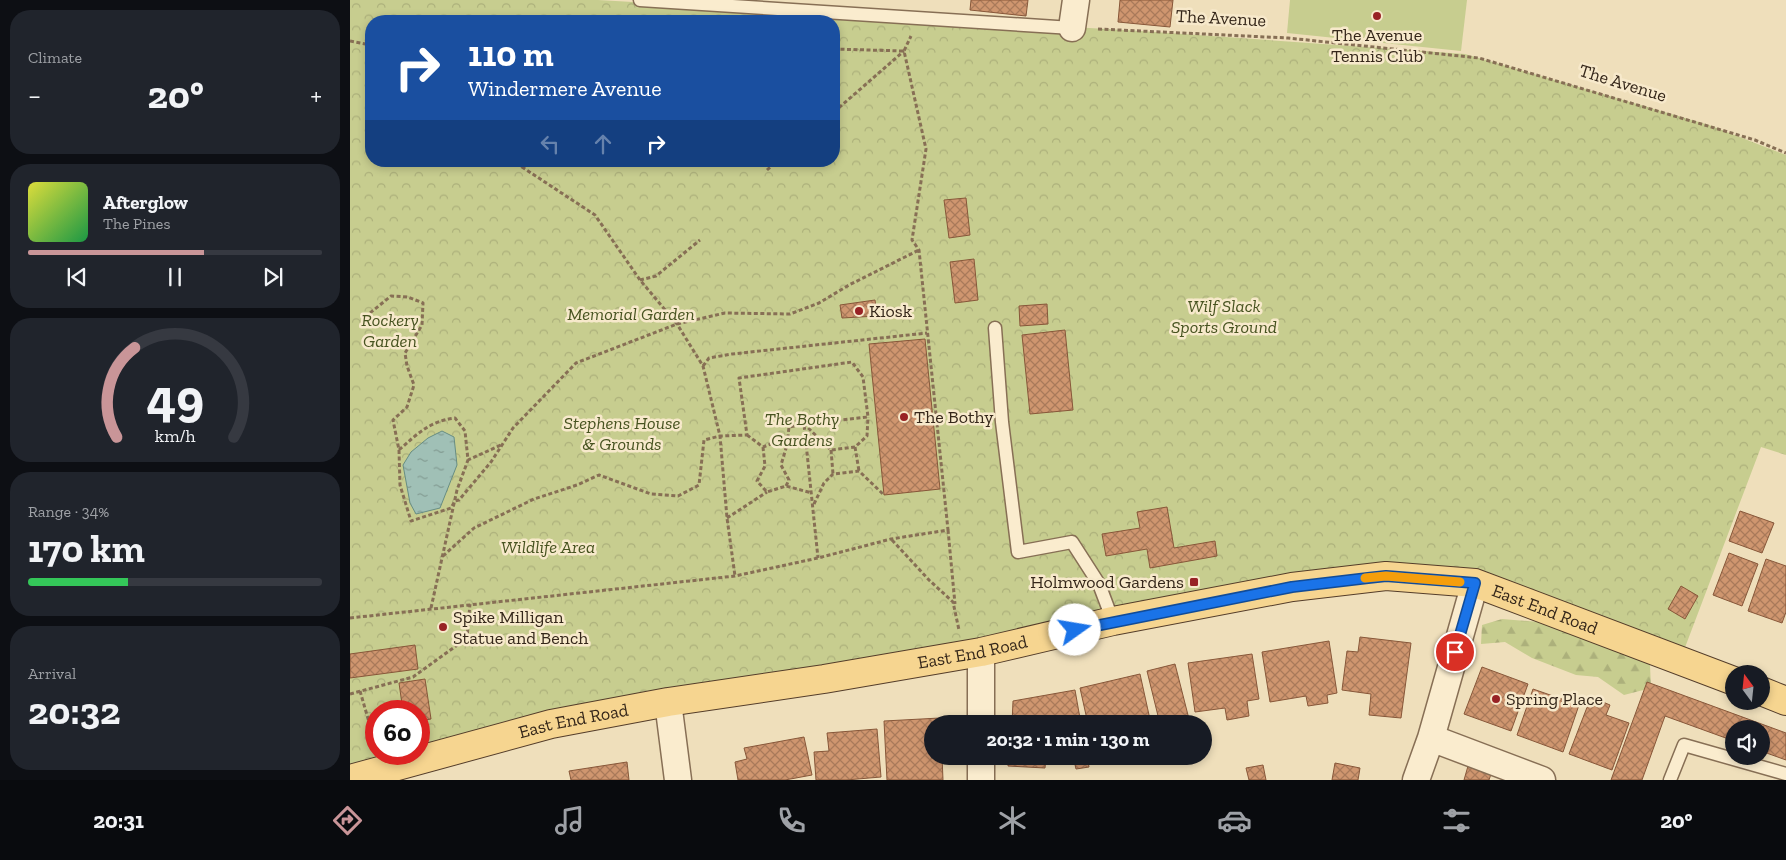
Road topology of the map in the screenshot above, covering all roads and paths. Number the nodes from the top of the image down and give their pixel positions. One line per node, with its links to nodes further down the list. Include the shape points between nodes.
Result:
1 (640, 0): 3 (lane)
2 (1076, 0): 3 (street)
3 (1072, 28): 10 (path, The Avenue, via 1288,38 1479,58 1755,140)
4 (912, 35): 8 (path)
5 (350, 41): 6 (path)
6 (365, 44)
7 (840, 49): 8 (path)
8 (904, 51): 9 (path); 15 (path, via 926,149 912,240)
9 (840, 107)
10 (1786, 153)
11 (522, 167): 16 (path, via 595,215)
12 (770, 167): 13 (path)
13 (767, 170)
14 (700, 240): 16 (path, via 656,276)
15 (919, 250): 18 (path, via 819,303 790,314 726,313); 20 (path)
16 (640, 280): 18 (path)
17 (365, 317): 30 (path, via 391,296 408,297 423,303 422,325 405,353 414,385 407,407 393,420)
18 (677, 324): 21 (path); 26 (path, via 576,363 513,428)
19 (995, 328): 52 (lane, via 1002,422 1018,552 1072,542 1099,584)
20 (928, 333): 21 (path, via 732,354 709,358); 42 (path)
21 (703, 366): 25 (path)
22 (868, 417): 23 (path); 24 (path, via 863,377 852,362 739,378); 28 (path, via 868,436)
23 (804, 424): 27 (path, via 789,427); 31 (path); 37 (path)
24 (747, 435): 25 (path); 29 (path)
25 (720, 436): 41 (path); 44 (path, via 704,440 699,485 678,496 651,494 599,475 534,499 474,528)
26 (502, 444): 32 (path); 39 (path, via 491,462)
27 (787, 445): 29 (path, via 776,442); 35 (path, via 781,465 789,480)
28 (855, 447): 31 (path); 33 (path)
29 (763, 448): 36 (path, via 766,466 758,481)
30 (399, 450): 32 (path, via 421,430 440,420 455,418 465,430); 39 (path, via 400,485 411,521 451,508)
31 (831, 450): 34 (path)
32 (468, 460): 39 (path)
33 (859, 471): 34 (path); 38 (path)
34 (833, 474): 40 (path)
35 (786, 486): 36 (path); 37 (path)
36 (767, 492): 41 (path)
37 (812, 493): 40 (path)
38 (884, 495)
39 (455, 502): 44 (path)
40 (813, 504): 45 (path)
41 (727, 518): 46 (path)
42 (948, 530): 43 (path); 49 (path)
43 (892, 539): 45 (path); 53 (path, via 953,602 959,632)
44 (443, 556): 50 (path)
45 (818, 558): 46 (path)
46 (735, 576): 48 (path)
47 (1475, 583): 52 (main road, East End Road, via 1386,576 1292,587); 54 (main road, East End Road); 62 (street)
48 (470, 604): 50 (path); 55 (path, via 468,638 413,677)
49 (955, 604)
50 (431, 608): 51 (path)
51 (350, 618)
52 (1113, 621): 53 (main road, East End Road)
53 (970, 654): 59 (main road, East End Road); 61 (street)
54 (1725, 678)
55 (360, 691): 56 (path); 60 (path)
56 (350, 694)
57 (1770, 695): 58 (main road)
58 (1786, 701)
59 (668, 702): 65 (main road, East End Road, via 551,724); 66 (street)
60 (365, 708)
61 (980, 715)
62 (1431, 738): 68 (street); 69 (street)
63 (981, 765): 67 (street)
64 (1786, 774): 70 (lane, via 1684,745)
65 (360, 778)
66 (678, 780)
67 (981, 780)
68 (1416, 780)
69 (1542, 780)
70 (1670, 780)

